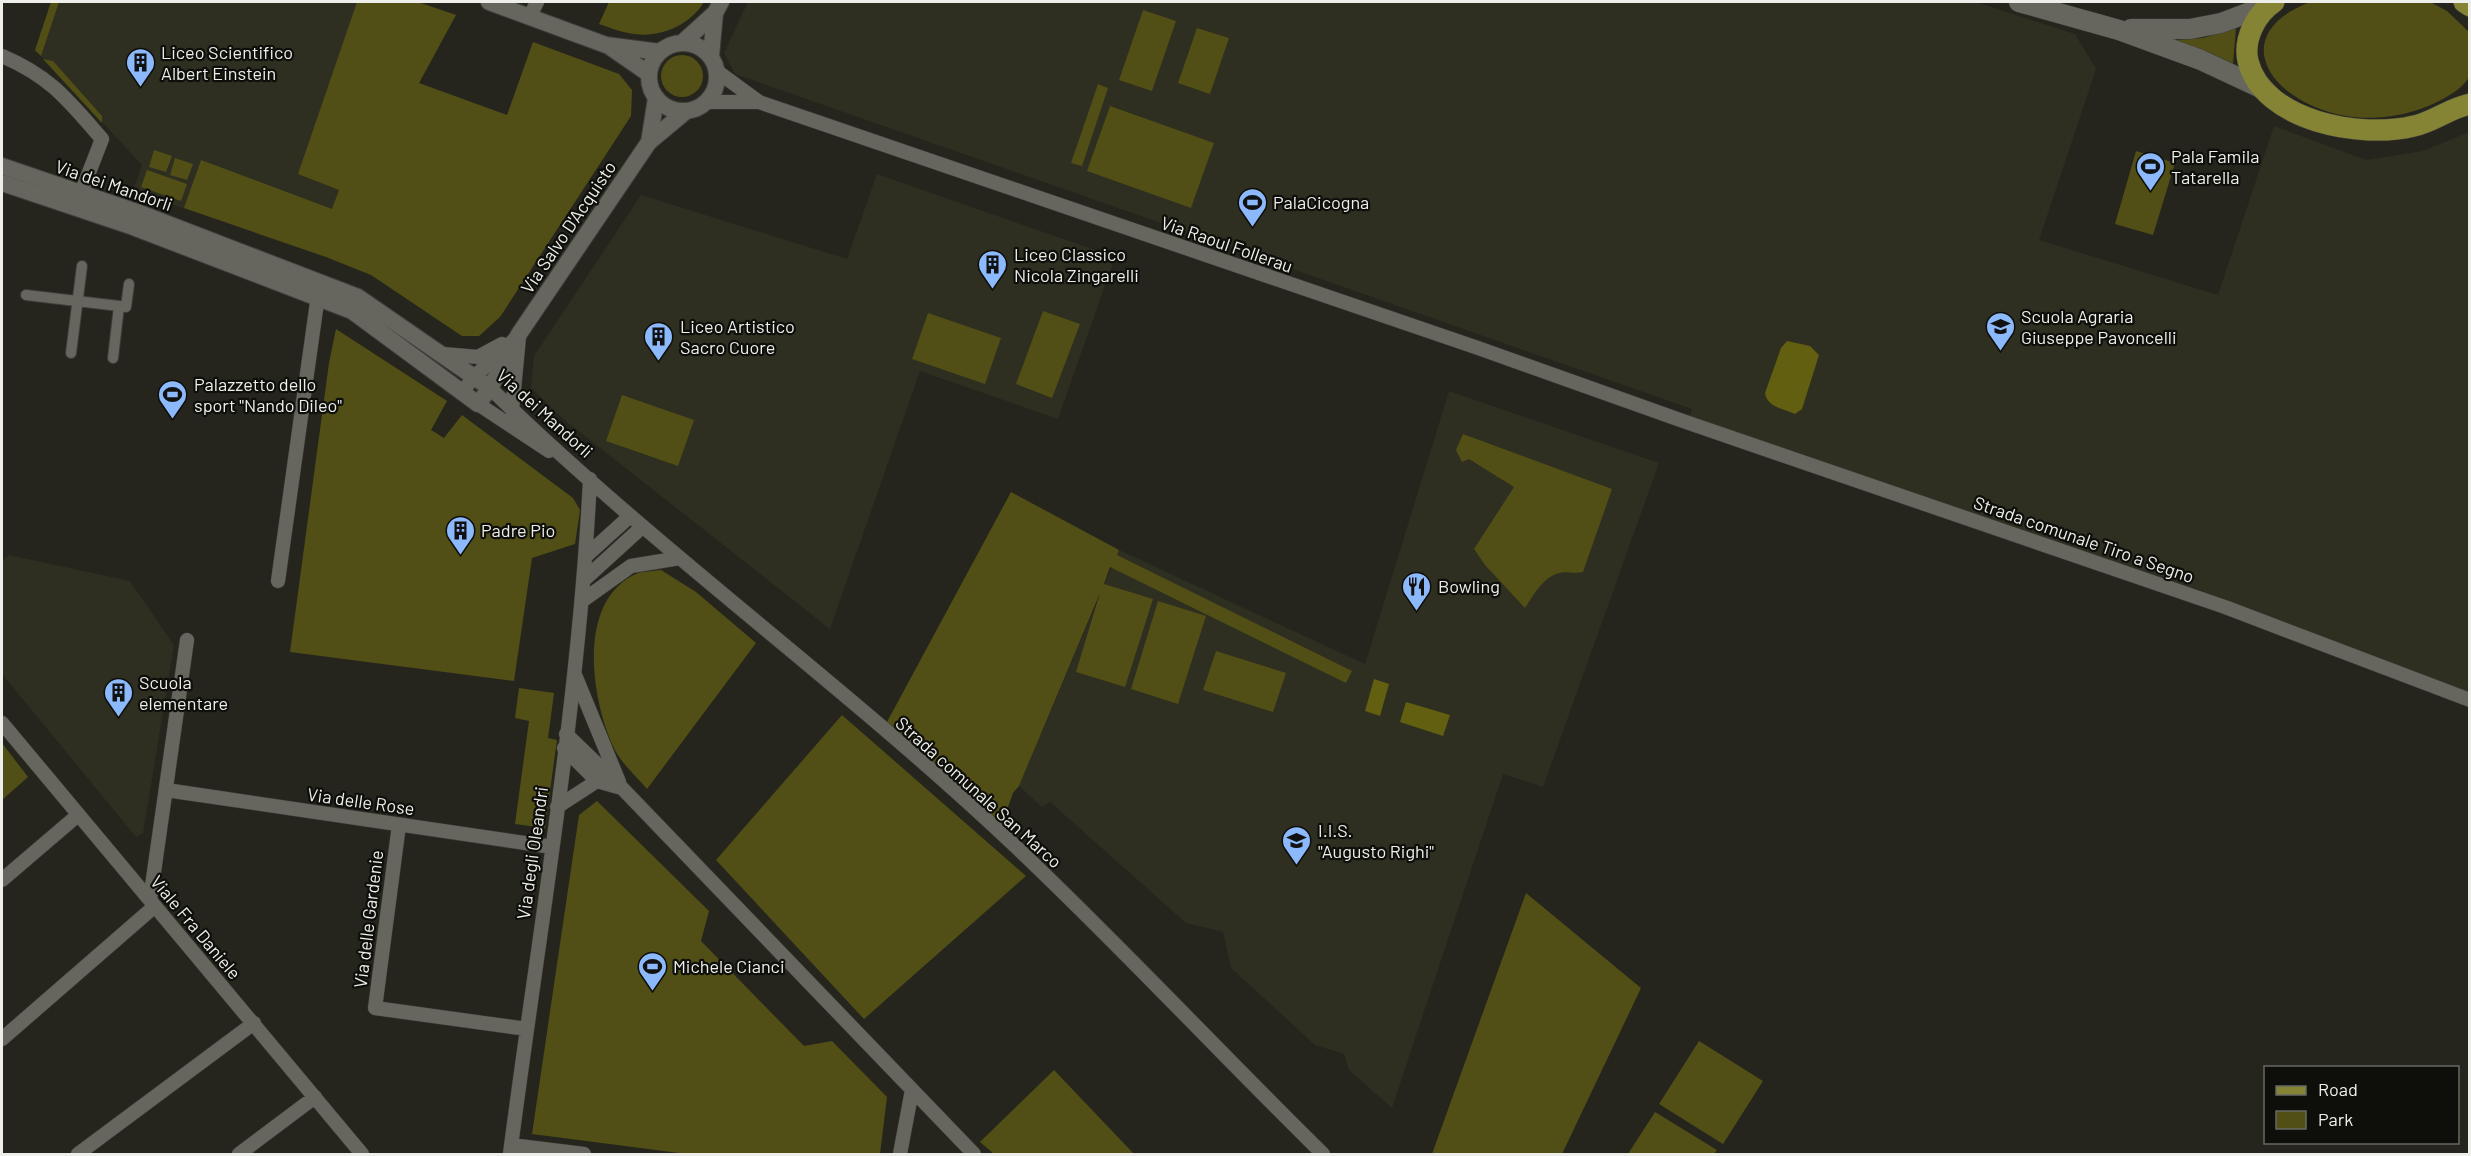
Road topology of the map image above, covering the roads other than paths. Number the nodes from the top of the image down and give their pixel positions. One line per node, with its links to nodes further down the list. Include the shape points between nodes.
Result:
1 (489, 2): 7 (street)
2 (2019, 2): 8 (main road)
3 (2464, 2): 5 (main road)
4 (2271, 3): 8 (main road, via 2221,23 2190,29); 15 (main road, via 2258,17 2247,57 2251,71)
5 (2469, 6)
6 (718, 7): 9 (street); 13 (street)
7 (533, 9): 10 (street)
8 (2119, 30): 15 (main road, via 2201,60)
9 (682, 43): 11 (street); 13 (street, via 698,46)
10 (606, 45): 11 (street); 14 (street)
11 (660, 52): 14 (street)
12 (2, 57): 24 (street, via 30,68 63,94 102,139)
13 (714, 64): 17 (street, via 716,88); 18 (street, Via Raoul Follerau)
14 (649, 74): 16 (street)
15 (2265, 90): 19 (main road, via 2316,123 2349,129 2414,126)
16 (656, 98): 20 (street, via 669,108); 21 (street, Via Salvo D'Acquisto)
17 (708, 102): 18 (street, Via Raoul Follerau); 20 (street)
18 (759, 102): 40 (street, Via Raoul Follerau)
19 (2468, 103)
20 (685, 112): 21 (street, Via Salvo D'Acquisto)
21 (650, 142): 31 (street, Via Salvo D'Acquisto)
22 (2, 166): 24 (street, Via dei Mandorli)
23 (2, 183): 27 (street, Via dei Mandorli)
24 (81, 193): 27 (street, Via dei Mandorli, via 137,212)
25 (82, 266): 29 (street)
26 (129, 284): 30 (street, via 126,307)
27 (318, 290): 33 (street, Via dei Mandorli, via 358,297); 37 (street, Via dei Mandorli); 47 (street)
28 (26, 295): 29 (street)
29 (78, 301): 30 (street); 32 (street)
30 (119, 306): 34 (street)
31 (519, 334): 33 (street, via 478,357); 35 (street, Via Salvo D'Acquisto); 36 (street, Via Salvo D'Acquisto); 39 (street)
32 (71, 352)
33 (443, 354): 35 (street, Via dei Mandorli)
34 (113, 358)
35 (474, 377): 36 (street, Via dei Mandorli); 37 (street, Via Salvo D'Acquisto)
36 (490, 388): 38 (street, Via Salvo D'Acquisto); 39 (street, Via dei Mandorli)
37 (462, 392): 38 (street, Via dei Mandorli)
38 (478, 404): 41 (street, Via dei Mandorli)
39 (512, 410): 41 (street, Via dei Mandorli)
40 (1683, 421): 51 (street, Strada comunale Tiro a Segno, via 2225,607)
41 (590, 479): 42 (street, Strada comunale San Marco); 44 (street, Via degli Oleandri)
42 (629, 517): 43 (street, Strada comunale San Marco); 44 (street)
43 (642, 527): 45 (street, Strada comunale San Marco); 46 (street)
44 (586, 556): 46 (street, Via degli Oleandri)
45 (680, 558): 48 (street, via 632,566); 77 (street, Strada comunale San Marco, via 827,678 1013,844)
46 (585, 579): 48 (street, Via degli Oleandri)
47 (278, 580)
48 (582, 601): 50 (street, Via degli Oleandri)
49 (187, 640): 56 (street)
50 (573, 672): 53 (street, Via degli Oleandri); 55 (street)
51 (2469, 700)
52 (2, 723): 58 (street, Viale Fra Daniele)
53 (565, 741): 54 (street); 55 (street); 57 (street, Via degli Oleandri)
54 (597, 781): 55 (street); 57 (street)
55 (621, 787): 68 (street)
56 (166, 790): 59 (street, Via delle Rose); 62 (street)
57 (557, 807): 60 (street, Via degli Oleandri)
58 (78, 815): 61 (street, Viale Fra Daniele); 63 (street)
59 (399, 825): 60 (street, Via delle Rose); 66 (street, Via delle Gardenie, via 375,1008)
60 (552, 847): 66 (street, Via degli Oleandri)
61 (129, 875): 62 (street); 64 (street, Viale Fra Daniele)
62 (153, 875): 64 (street)
63 (2, 880)
64 (149, 899): 65 (street, Viale Fra Daniele); 67 (street)
65 (254, 1023): 69 (street, Viale Fra Daniele); 71 (street)
66 (527, 1029): 70 (street, Via degli Oleandri)
67 (2, 1039)
68 (912, 1090): 75 (street); 76 (street)
69 (315, 1097): 72 (street); 73 (street, Viale Fra Daniele)
70 (510, 1150): 74 (street)
71 (78, 1155)
72 (239, 1155)
73 (362, 1155)
74 (584, 1155)
75 (900, 1155)
76 (974, 1155)
77 (1323, 1155)

